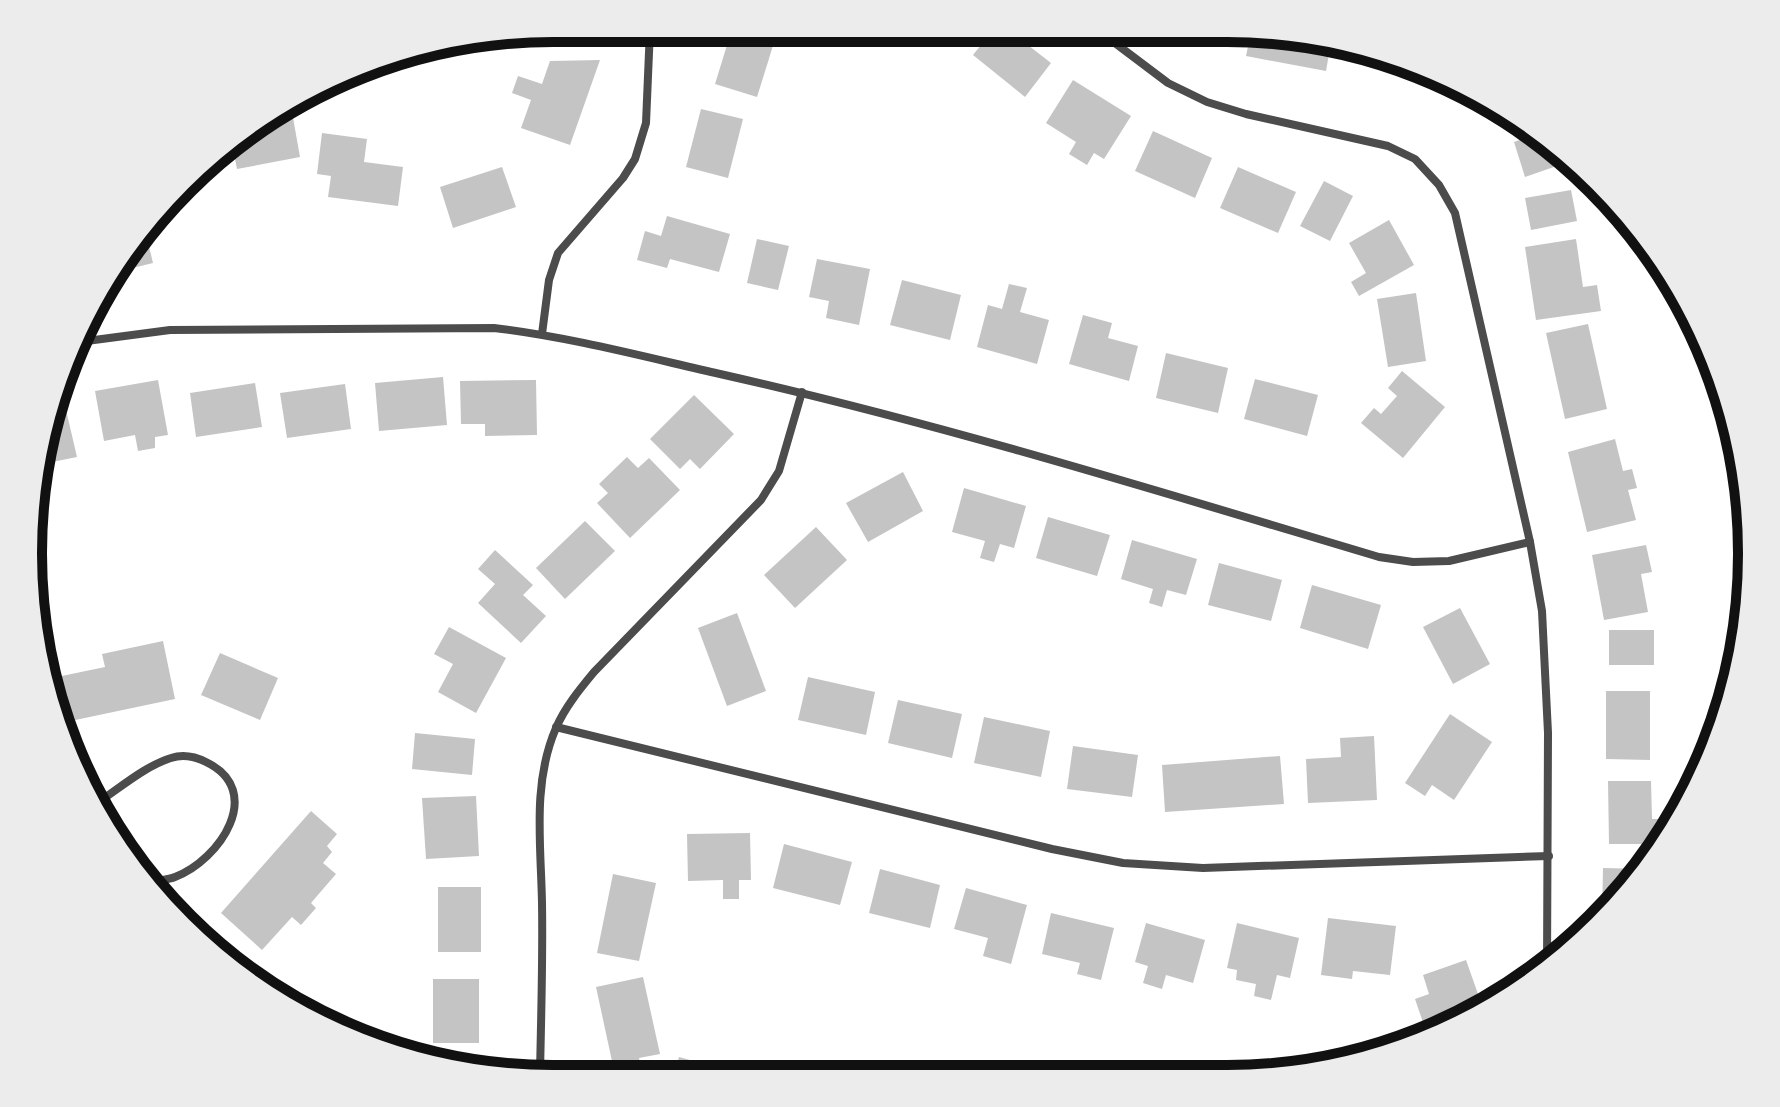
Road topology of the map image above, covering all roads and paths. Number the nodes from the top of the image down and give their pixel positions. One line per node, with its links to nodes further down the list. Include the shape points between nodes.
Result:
1 (649, 42): 3 (street, via 646,123 635,159 558,253)
2 (1114, 42): 6 (street, via 1168,83 1207,102 1388,146 1415,159 1439,185 1455,213)
3 (542, 334): 4 (street, via 494,328 170,330); 5 (street)
4 (89, 341)
5 (802, 392): 6 (street, via 1379,557 1449,561); 7 (street, via 779,471 761,500 594,672)
6 (1530, 542): 9 (street, via 1545,650)
7 (556, 727): 9 (street, via 1123,863 1203,868); 12 (street, via 544,767 539,815)
8 (105, 798): 10 (street, via 173,756 195,757 220,769 233,786 235,809 227,833 192,867)
9 (1549, 856): 11 (street)
10 (160, 880)
11 (1547, 952)
12 (540, 1065)

